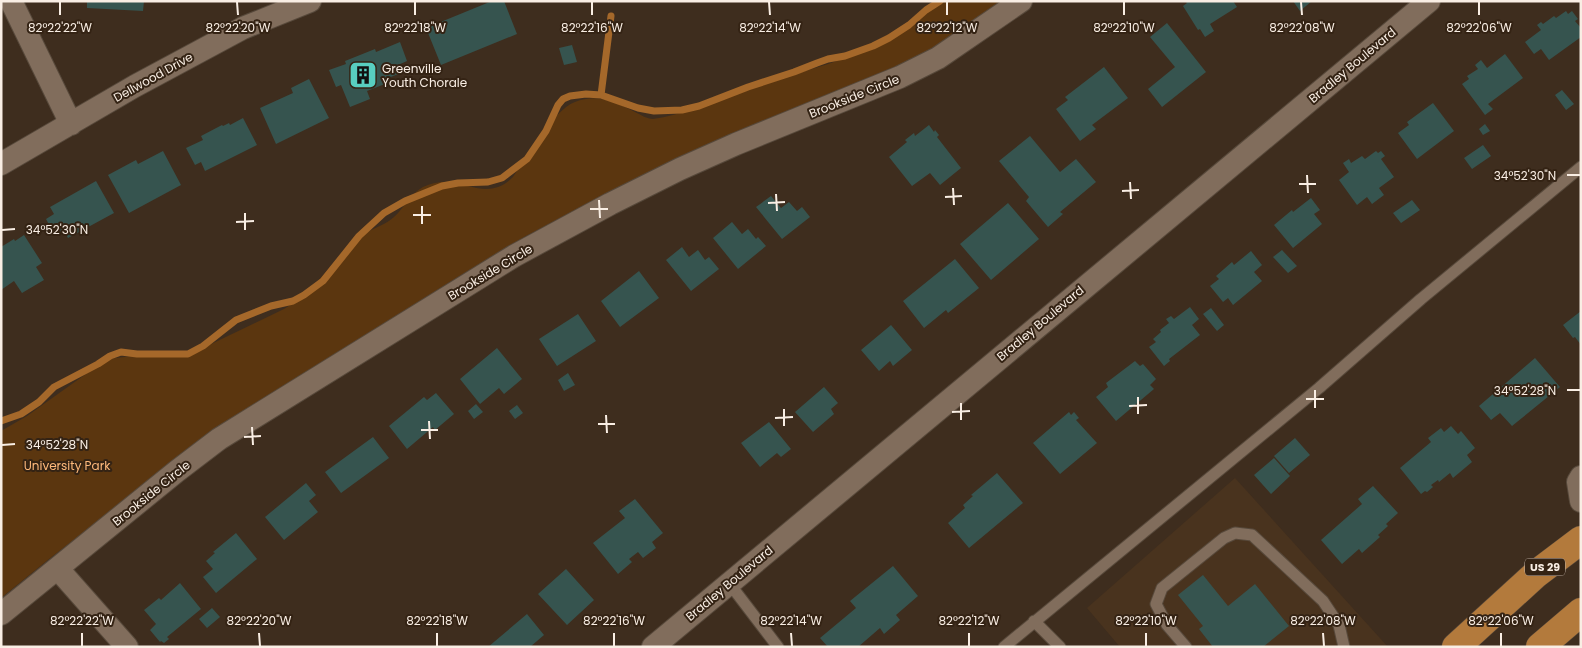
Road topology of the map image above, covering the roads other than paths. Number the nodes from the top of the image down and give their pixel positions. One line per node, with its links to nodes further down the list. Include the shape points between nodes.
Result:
1 (11, 1): 5 (street)
2 (310, 1): 5 (street, Dellwood Drive, via 243,28)
3 (1021, 1): 11 (street, Brookside Circle, via 938,58 680,169 514,256 220,439)
4 (1429, 1): 12 (street, Bradley Boulevard)
5 (71, 124): 6 (street, Dellwood Drive)
6 (1, 164)
7 (1581, 167): 15 (lane)
8 (1581, 478): 9 (street, via 1578,482)
9 (1581, 501)
10 (1581, 540): 23 (main road, US 29, via 1536,574)
11 (58, 569): 14 (street, Brookside Circle); 16 (street)
12 (729, 583): 17 (street, Bradley Boulevard); 18 (lane)
13 (1581, 612): 24 (main road)
14 (1, 614)
15 (1034, 621): 19 (lane); 20 (lane)
16 (127, 647)
17 (653, 647)
18 (778, 647)
19 (1004, 647)
20 (1060, 647)
21 (1186, 647): 22 (lane, via 1167,625 1156,604 1162,588 1234,533 1252,535 1323,601 1339,625)
22 (1344, 647)
23 (1456, 647)
24 (1540, 647)

